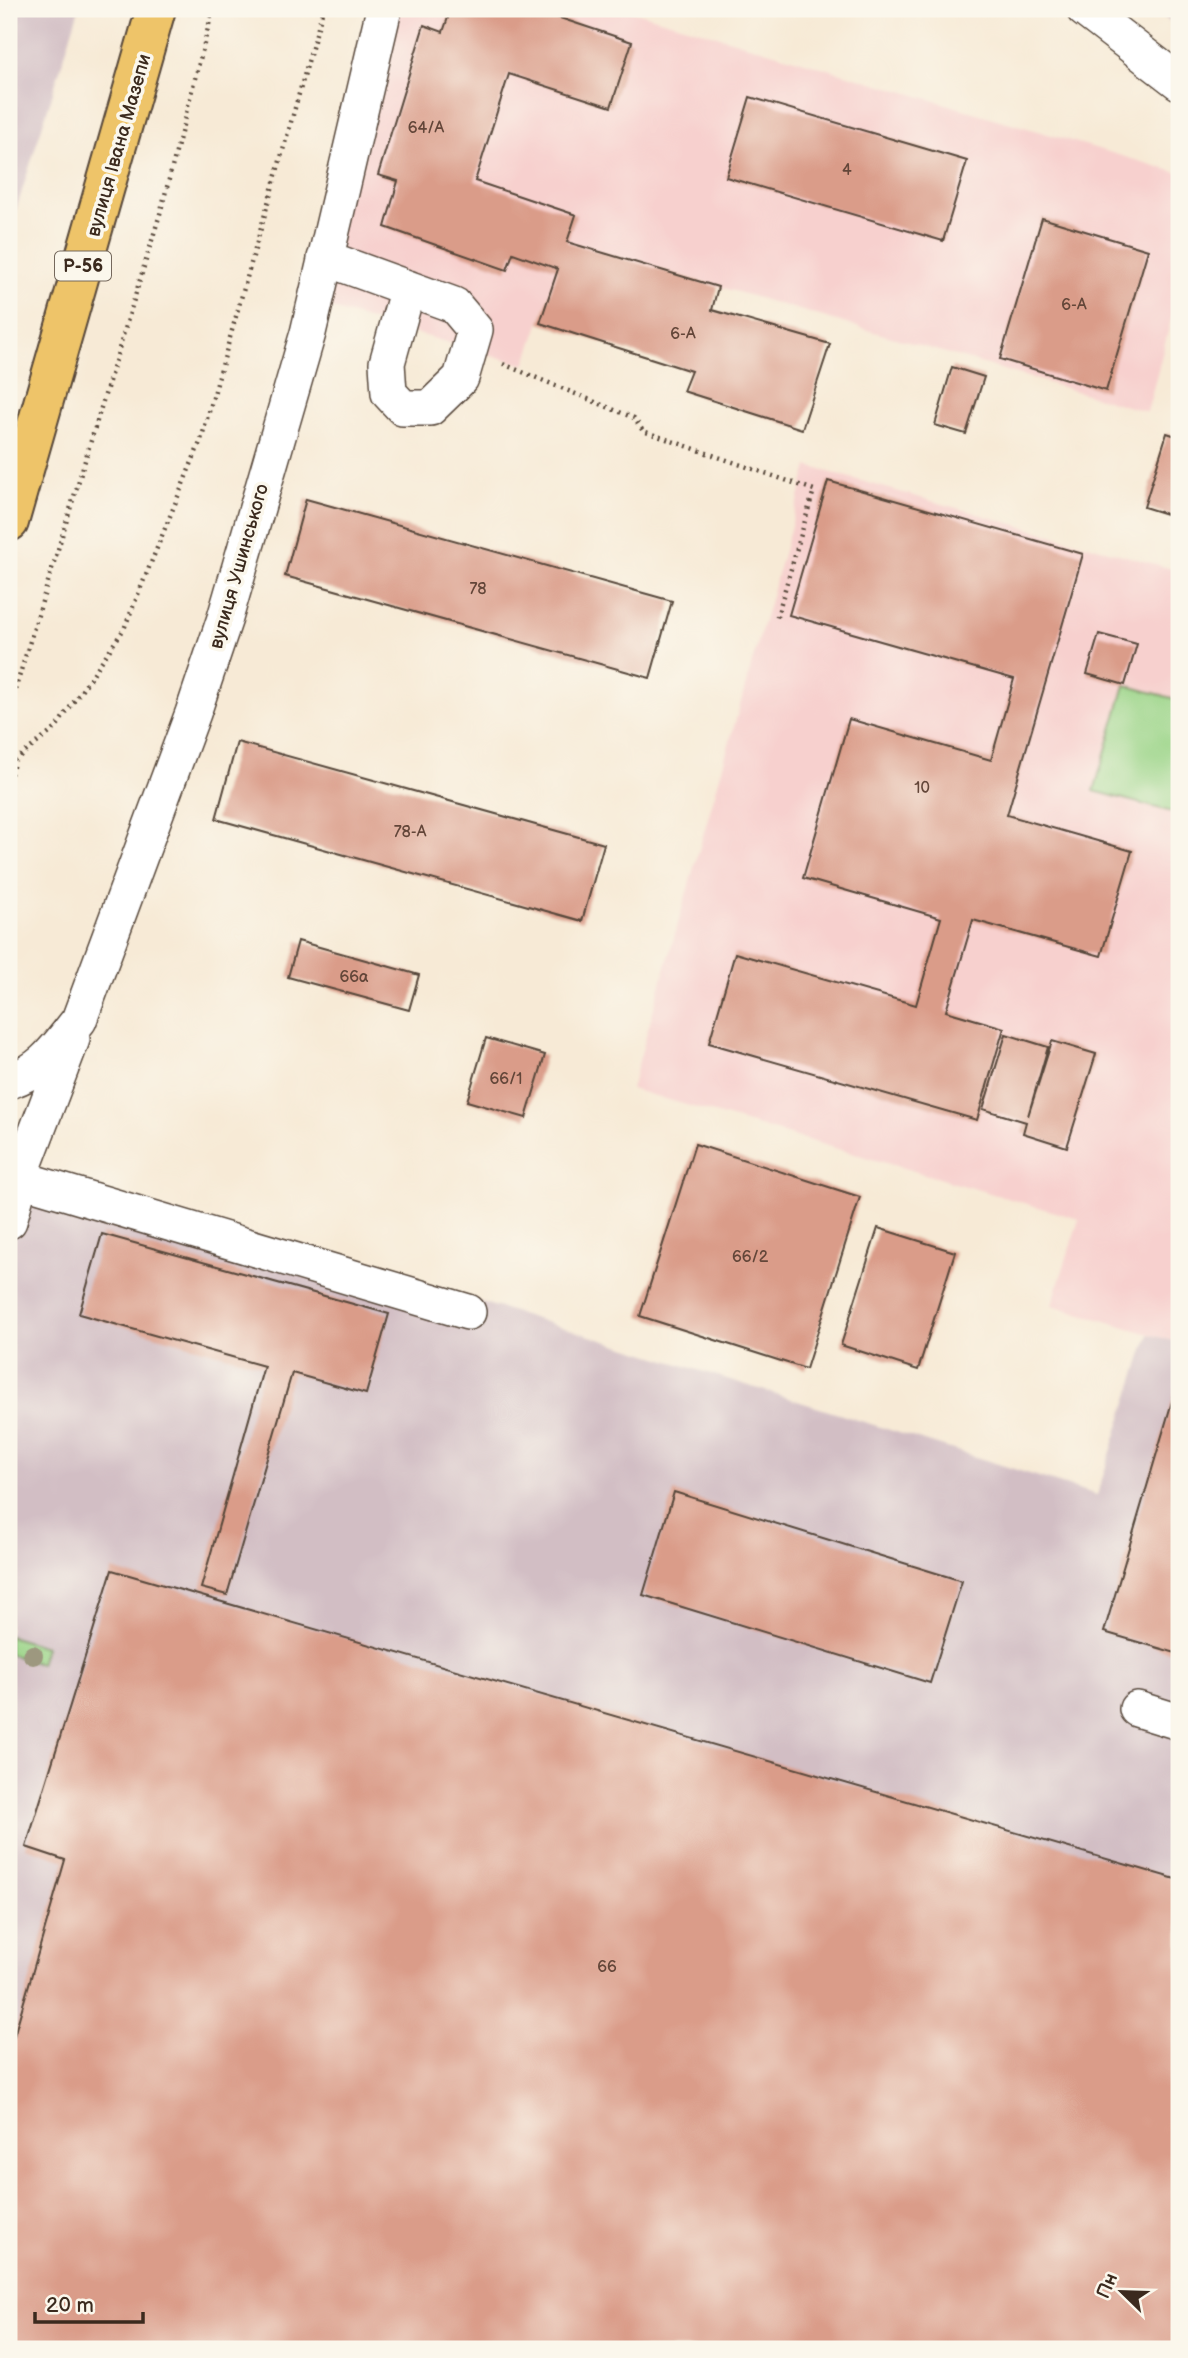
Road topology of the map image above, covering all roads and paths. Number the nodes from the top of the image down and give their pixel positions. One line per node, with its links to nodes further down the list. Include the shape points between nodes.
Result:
1 (156, 9): 10 (main road, вулиця Івана Мазепи / Р-56)
2 (213, 9): 12 (path, via 160,214)
3 (323, 9): 13 (path, via 196,453 124,629 55,729 15,760)
4 (384, 9): 7 (street, вулиця Ушинського)
5 (1084, 9): 6 (street)
6 (1179, 82)
7 (326, 258): 8 (street); 14 (street, вулиця Ушинського, via 225,618)
8 (408, 288): 9 (street, via 454,305 475,330); 9 (street, via 387,363 389,393 403,408 430,408 461,378)
9 (470, 350): 11 (path, via 634,418 643,431 814,490)
10 (9, 522)
11 (776, 620)
12 (9, 710)
13 (9, 781)
14 (79, 1020): 15 (street, вулиця Ушинського, via 48,1059 28,1075); 16 (street)
15 (9, 1081)
16 (16, 1169): 17 (street); 18 (street)
17 (9, 1221)
18 (468, 1312)
19 (1137, 1709): 20 (street)
20 (1179, 1722)

